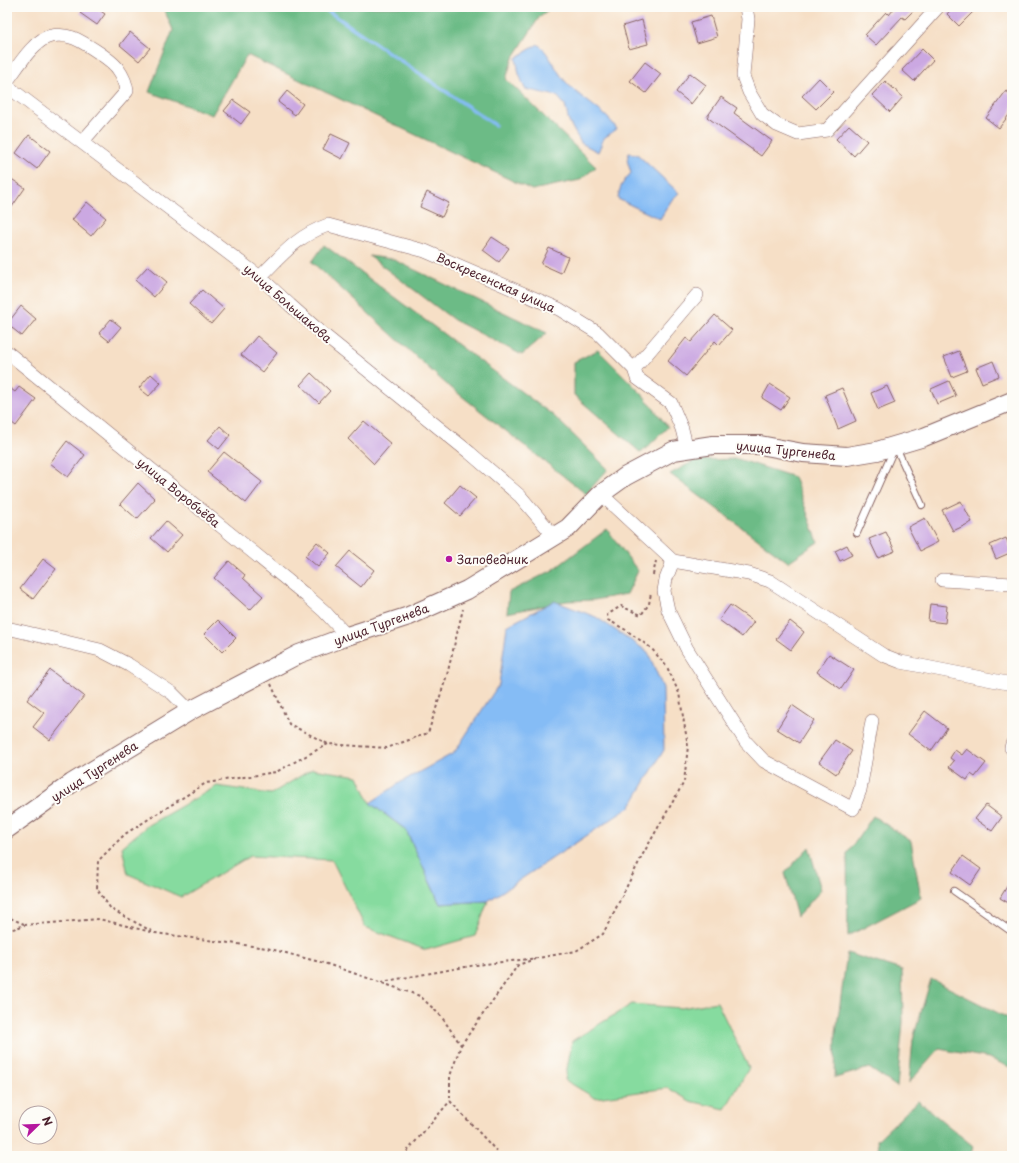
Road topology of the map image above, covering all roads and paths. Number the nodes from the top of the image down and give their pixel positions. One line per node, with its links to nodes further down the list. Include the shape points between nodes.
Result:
1 (746, 7): 2 (street, via 748,19 743,76 749,92 762,114 777,125 798,134 827,130)
2 (938, 7)
3 (7, 81): 5 (street, via 34,46 51,36 70,36 92,48 117,67 126,81 127,91)
4 (7, 86): 5 (street, улица Большакова)
5 (82, 142): 6 (street, улица Большакова)
6 (260, 277): 9 (street, Воскресенская улица, via 297,241 313,230 328,225 425,251 559,309 598,333); 16 (street, улица Большакова, via 324,335 520,496)
7 (697, 295): 9 (street)
8 (7, 352): 25 (street, улица Воробьёва, via 308,597)
9 (634, 369): 12 (street, Воскресенская улица, via 637,378 671,403 682,428)
10 (1012, 401): 11 (street, улица Тургенева, via 924,437)
11 (895, 446): 12 (street, улица Тургенева, via 847,456 803,453 760,445 713,445); 14 (lane); 15 (lane)
12 (687, 449): 13 (street, улица Тургенева, via 673,451 626,476)
13 (601, 494): 16 (street, улица Тургенева, via 568,528); 17 (street)
14 (922, 504)
15 (857, 533)
16 (554, 536): 22 (street, улица Тургенева)
17 (658, 546): 18 (street); 19 (path)
18 (674, 561): 27 (street, via 749,574 770,581 883,655 895,660); 29 (street, via 664,591 668,610 687,649 720,703 746,742 764,761 853,808 860,790)
19 (653, 578)
20 (942, 580): 21 (street)
21 (1012, 584)
22 (467, 590): 25 (street, улица Тургенева, via 409,616); 30 (path, via 448,675 428,733 387,748)
23 (651, 591): 38 (path, via 650,604 641,615 621,606 607,615 608,620 651,648 668,667 680,694 688,746 684,782 643,854 603,934 576,951)
24 (7, 628): 28 (street, via 100,650 172,693)
25 (347, 636): 26 (street, улица Тургенева, via 299,654)
26 (265, 672): 28 (street, улица Тургенева); 30 (path, via 289,724)
27 (1012, 684)
28 (190, 711): 31 (street, улица Тургенева, via 72,783)
29 (872, 721)
30 (328, 744): 37 (path, via 276,772 206,782 125,834 98,861 97,889 111,909)
31 (7, 829)
32 (954, 891): 36 (lane)
33 (7, 907): 34 (path, via 10,918)
34 (25, 924): 35 (path); 37 (path, via 99,919)
35 (7, 931)
36 (1012, 932)
37 (155, 933): 39 (path, via 266,948 327,964)
38 (538, 958): 39 (path, via 476,965); 40 (path, via 518,965)
39 (379, 982): 40 (path, via 420,996 441,1016)
40 (461, 1045): 41 (path, via 450,1076)
41 (450, 1101): 42 (path); 43 (path)
42 (403, 1156)
43 (501, 1156)

